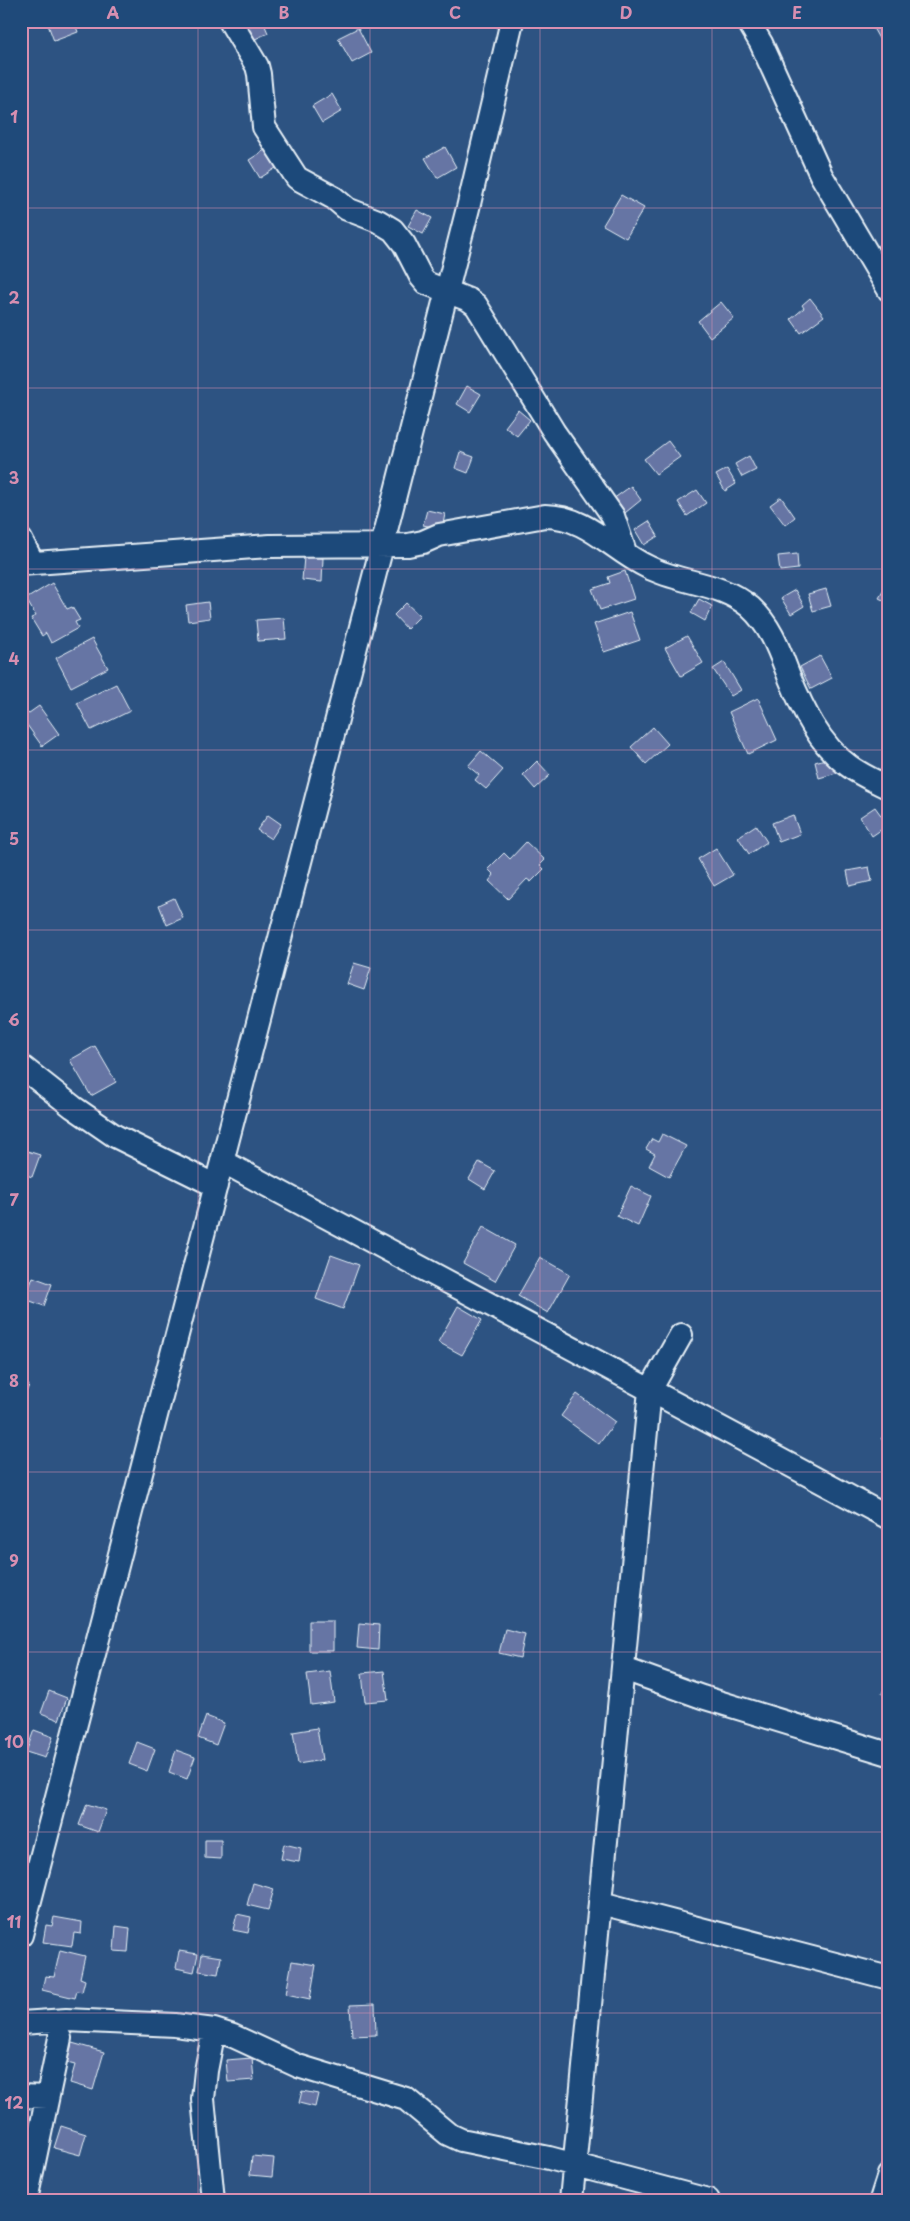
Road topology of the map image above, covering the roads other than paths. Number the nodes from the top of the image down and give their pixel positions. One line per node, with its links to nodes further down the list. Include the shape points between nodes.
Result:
1 (230, 21): 5 (street, via 257,66 264,127 297,178 347,209 393,230 421,278)
2 (512, 21): 5 (street)
3 (748, 21): 4 (street, via 820,175)
4 (889, 290)
5 (446, 292): 7 (street); 8 (street, via 476,305 554,432 613,516)
6 (21, 540): 9 (street)
7 (382, 546): 8 (street, via 408,545 439,535 561,516 578,522); 9 (street, via 270,546); 12 (street)
8 (625, 552): 10 (street, via 648,567 729,593 749,607 778,645 811,722 828,747 848,766)
9 (27, 563)
10 (889, 788)
11 (21, 1066): 13 (street, via 115,1136)
12 (222, 1161): 13 (street); 15 (street)
13 (216, 1186): 20 (street)
14 (681, 1335): 15 (street)
15 (650, 1390): 16 (street); 17 (street)
16 (889, 1518)
17 (624, 1669): 18 (street, via 702,1697); 19 (street)
18 (889, 1754)
19 (601, 1903): 21 (street); 28 (street)
20 (21, 1935)
21 (889, 1978)
22 (21, 2023): 23 (street, via 66,2020)
23 (214, 2030): 28 (street, via 298,2066 406,2099 448,2134 461,2140); 31 (street, via 203,2099)
24 (60, 2038): 26 (street)
25 (21, 2096): 26 (street)
26 (47, 2097): 27 (street)
27 (27, 2164): 30 (street)
28 (574, 2165): 32 (street); 33 (street)
29 (889, 2175): 34 (street)
30 (26, 2200)
31 (213, 2200)
32 (571, 2200)
33 (708, 2200)
34 (882, 2200)

